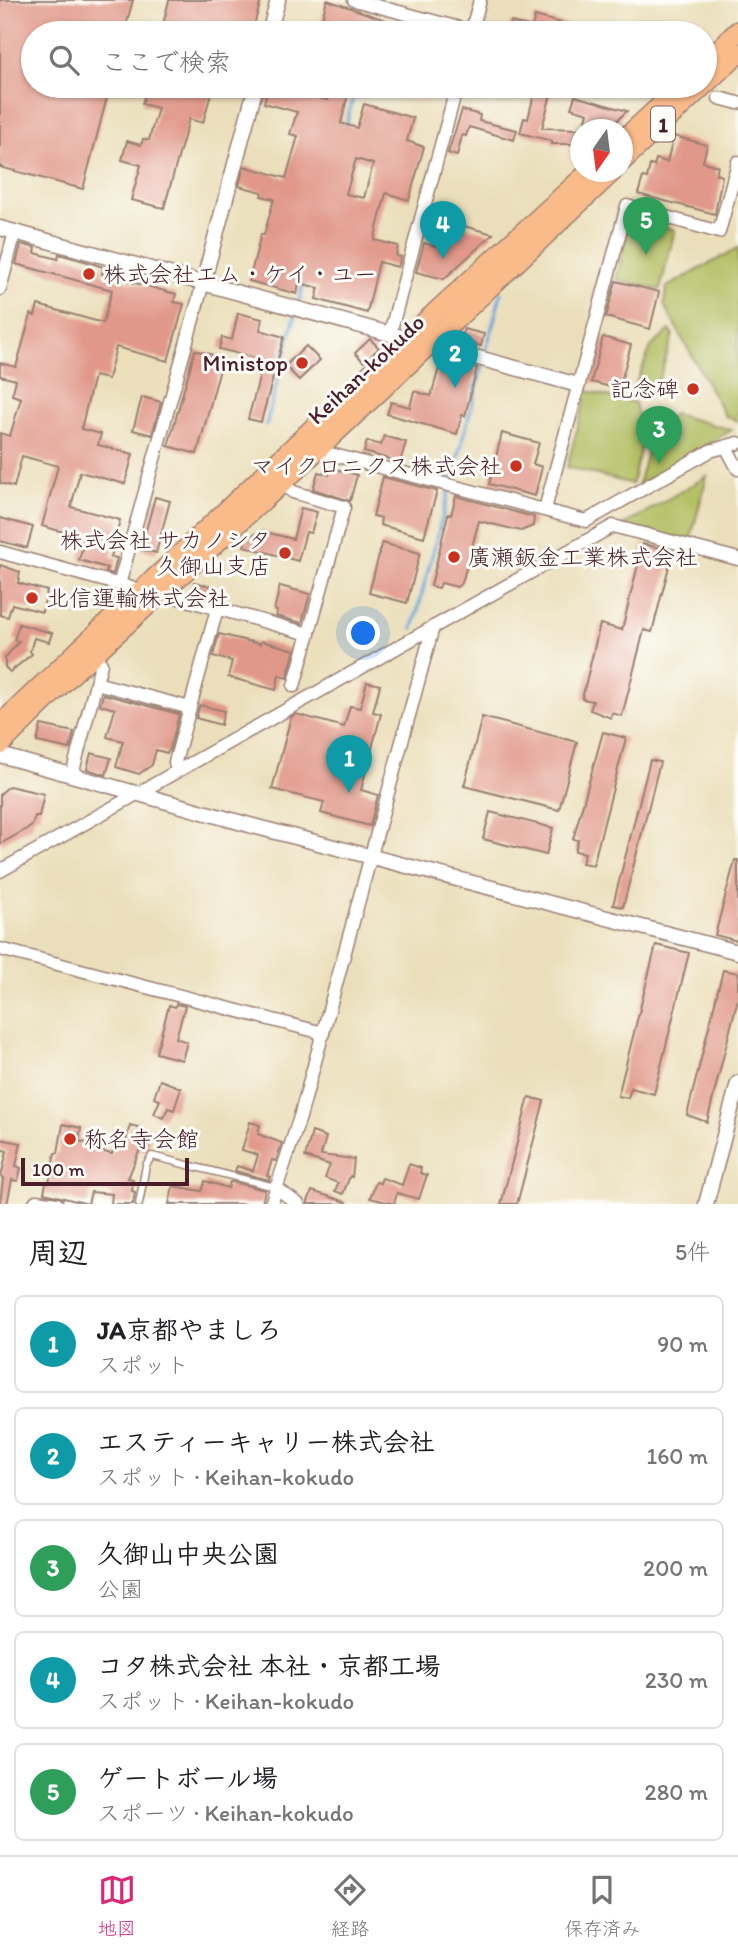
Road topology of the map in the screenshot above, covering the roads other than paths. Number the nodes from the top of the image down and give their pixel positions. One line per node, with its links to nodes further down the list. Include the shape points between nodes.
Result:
1 (278, 0): 4 (street)
2 (354, 0): 5 (street)
3 (480, 0): 6 (street)
4 (273, 21)
5 (430, 21)
6 (476, 21)
7 (738, 31): 8 (highway)
8 (717, 51)
9 (738, 53): 10 (highway, 1)
10 (717, 79)
11 (717, 93): 16 (street)
12 (253, 98): 24 (street)
13 (454, 98): 26 (street)
14 (673, 98): 17 (highway, 1)
15 (698, 98): 18 (highway, 1)
16 (738, 103)
17 (633, 149)
18 (633, 151)
19 (738, 163): 29 (street, via 719,232 627,206)
20 (578, 182): 27 (highway, Keihan-kokudo)
21 (601, 182): 28 (highway, Keihan-kokudo)
22 (0, 228): 23 (street)
23 (15, 232): 24 (street); 25 (street)
24 (203, 283): 26 (street); 37 (street)
25 (0, 289)
26 (390, 333): 27 (street)
27 (410, 339): 28 (street); 39 (highway, Keihan-kokudo)
28 (429, 344): 29 (street); 31 (highway, Keihan-kokudo)
29 (578, 385): 34 (street)
30 (732, 445): 32 (street); 34 (street, via 709,451 586,521)
31 (315, 450): 33 (highway, Keihan-kokudo); 34 (street)
32 (738, 469)
33 (282, 483): 38 (highway, Keihan-kokudo); 42 (street, via 293,492 344,507)
34 (545, 509)
35 (0, 552): 37 (street)
36 (738, 559): 41 (street, via 613,526)
37 (119, 585): 39 (street)
38 (166, 588): 40 (street, via 176,597); 43 (highway, Keihan-kokudo)
39 (139, 590): 47 (highway, Keihan-kokudo)
40 (217, 609): 42 (street); 46 (street)
41 (433, 627): 50 (street); 53 (street)
42 (309, 634): 45 (street)
43 (94, 654): 44 (street, via 101,664); 48 (highway, Keihan-kokudo)
44 (96, 683): 46 (street); 51 (street)
45 (295, 686)
46 (190, 708): 50 (street, via 175,762)
47 (0, 725)
48 (0, 746)
49 (0, 755): 51 (street)
50 (177, 770): 52 (street)
51 (72, 775): 52 (street)
52 (135, 794): 53 (street); 54 (street)
53 (372, 857): 56 (street); 57 (street)
54 (0, 871)
55 (0, 949): 57 (street)
56 (738, 952)
57 (323, 1033): 59 (street)
58 (738, 1083): 65 (street)
59 (275, 1187): 62 (lane, via 152,1156); 63 (street); 64 (street)
60 (34, 1204): 61 (street, via 36,1200)
61 (57, 1204)
62 (139, 1204)
63 (271, 1204)
64 (299, 1204)
65 (706, 1204)

